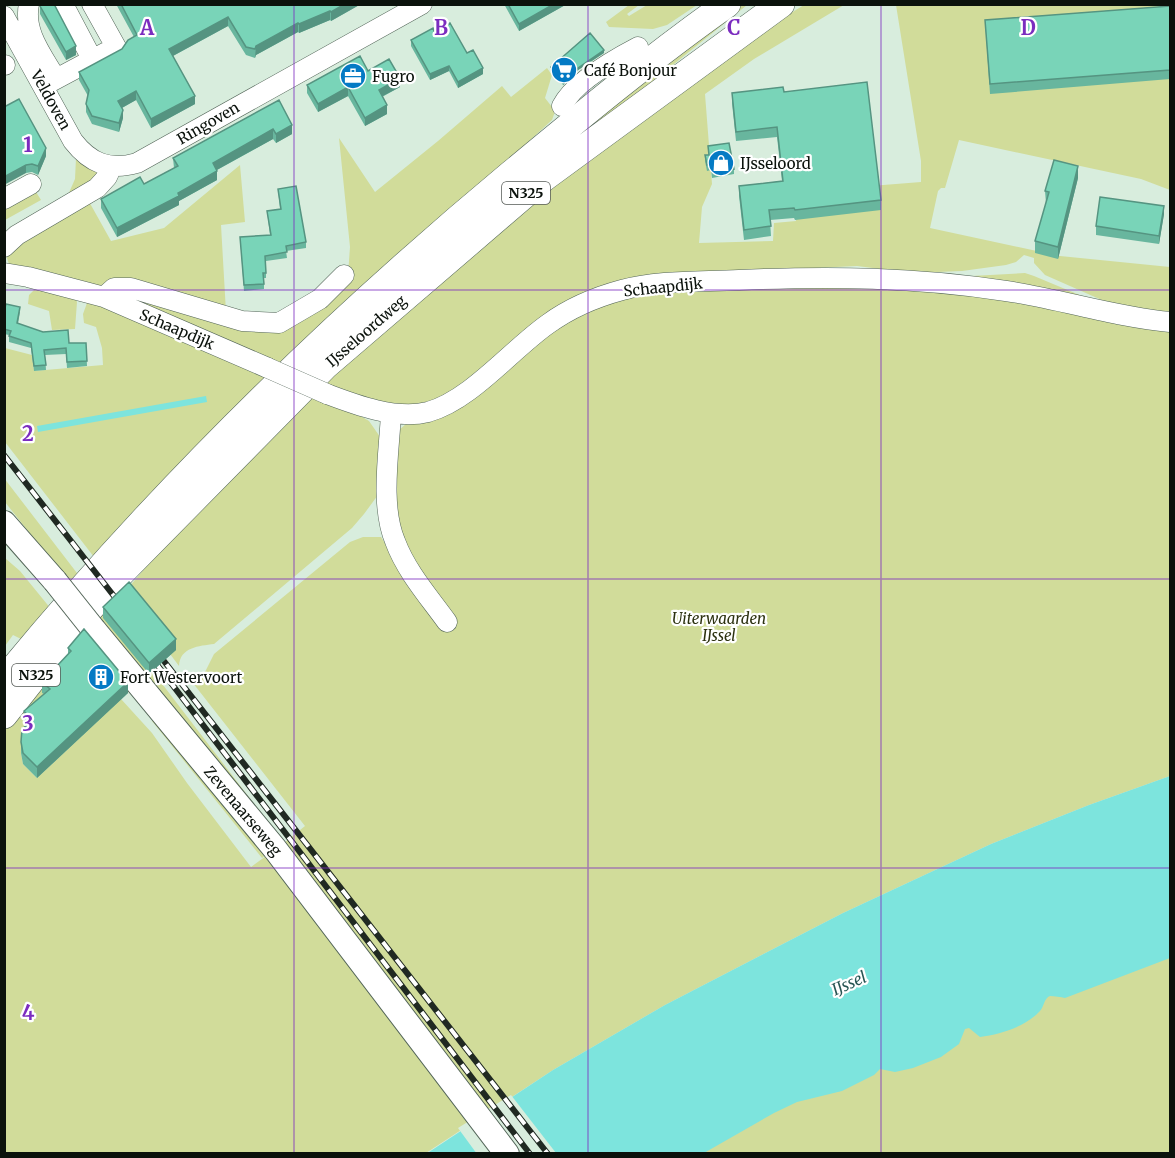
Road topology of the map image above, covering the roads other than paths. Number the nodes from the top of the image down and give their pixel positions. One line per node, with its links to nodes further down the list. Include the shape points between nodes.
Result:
1 (29, 4): 11 (street, via 30,34)
2 (63, 4): 10 (street)
3 (92, 4): 10 (street, via 116,47)
4 (422, 4): 14 (street, Ringoven, via 137,163)
5 (727, 4): 8 (highway, IJsseloordweg / N325)
6 (781, 4): 26 (highway, IJsseloordweg / N325, via 545,177 325,366 121,573)
7 (4, 16): 11 (street, Veldoven)
8 (688, 32): 9 (highway); 13 (highway, IJsseloordweg / N325)
9 (638, 47): 12 (street, via 592,75 566,97)
10 (92, 59): 11 (street)
11 (49, 83): 14 (street, Veldoven, via 73,141 83,153)
12 (562, 106): 13 (highway)
13 (546, 145): 25 (highway, IJsseloordweg / N325, via 448,227 269,391 114,553)
14 (112, 166): 17 (street, via 97,188 17,235)
15 (31, 184): 16 (street)
16 (4, 199)
17 (4, 247)
18 (4, 273): 20 (street, Schaapdijk)
19 (344, 274): 20 (street, Schaapdijk, via 320,298 279,323 242,321 131,288 114,288)
20 (104, 297): 22 (street, Schaapdijk, bridge, via 356,405)
21 (1170, 322): 22 (street, Schaapdijk, via 1009,291 920,280 806,277 639,287 603,296 547,324 454,400 427,412)
22 (391, 414): 24 (street, via 387,514 394,541 408,568)
23 (4, 523): 27 (main road, Zevenaarseweg, bridge, via 275,849)
24 (447, 622)
25 (4, 680)
26 (4, 715)
27 (507, 1154)

